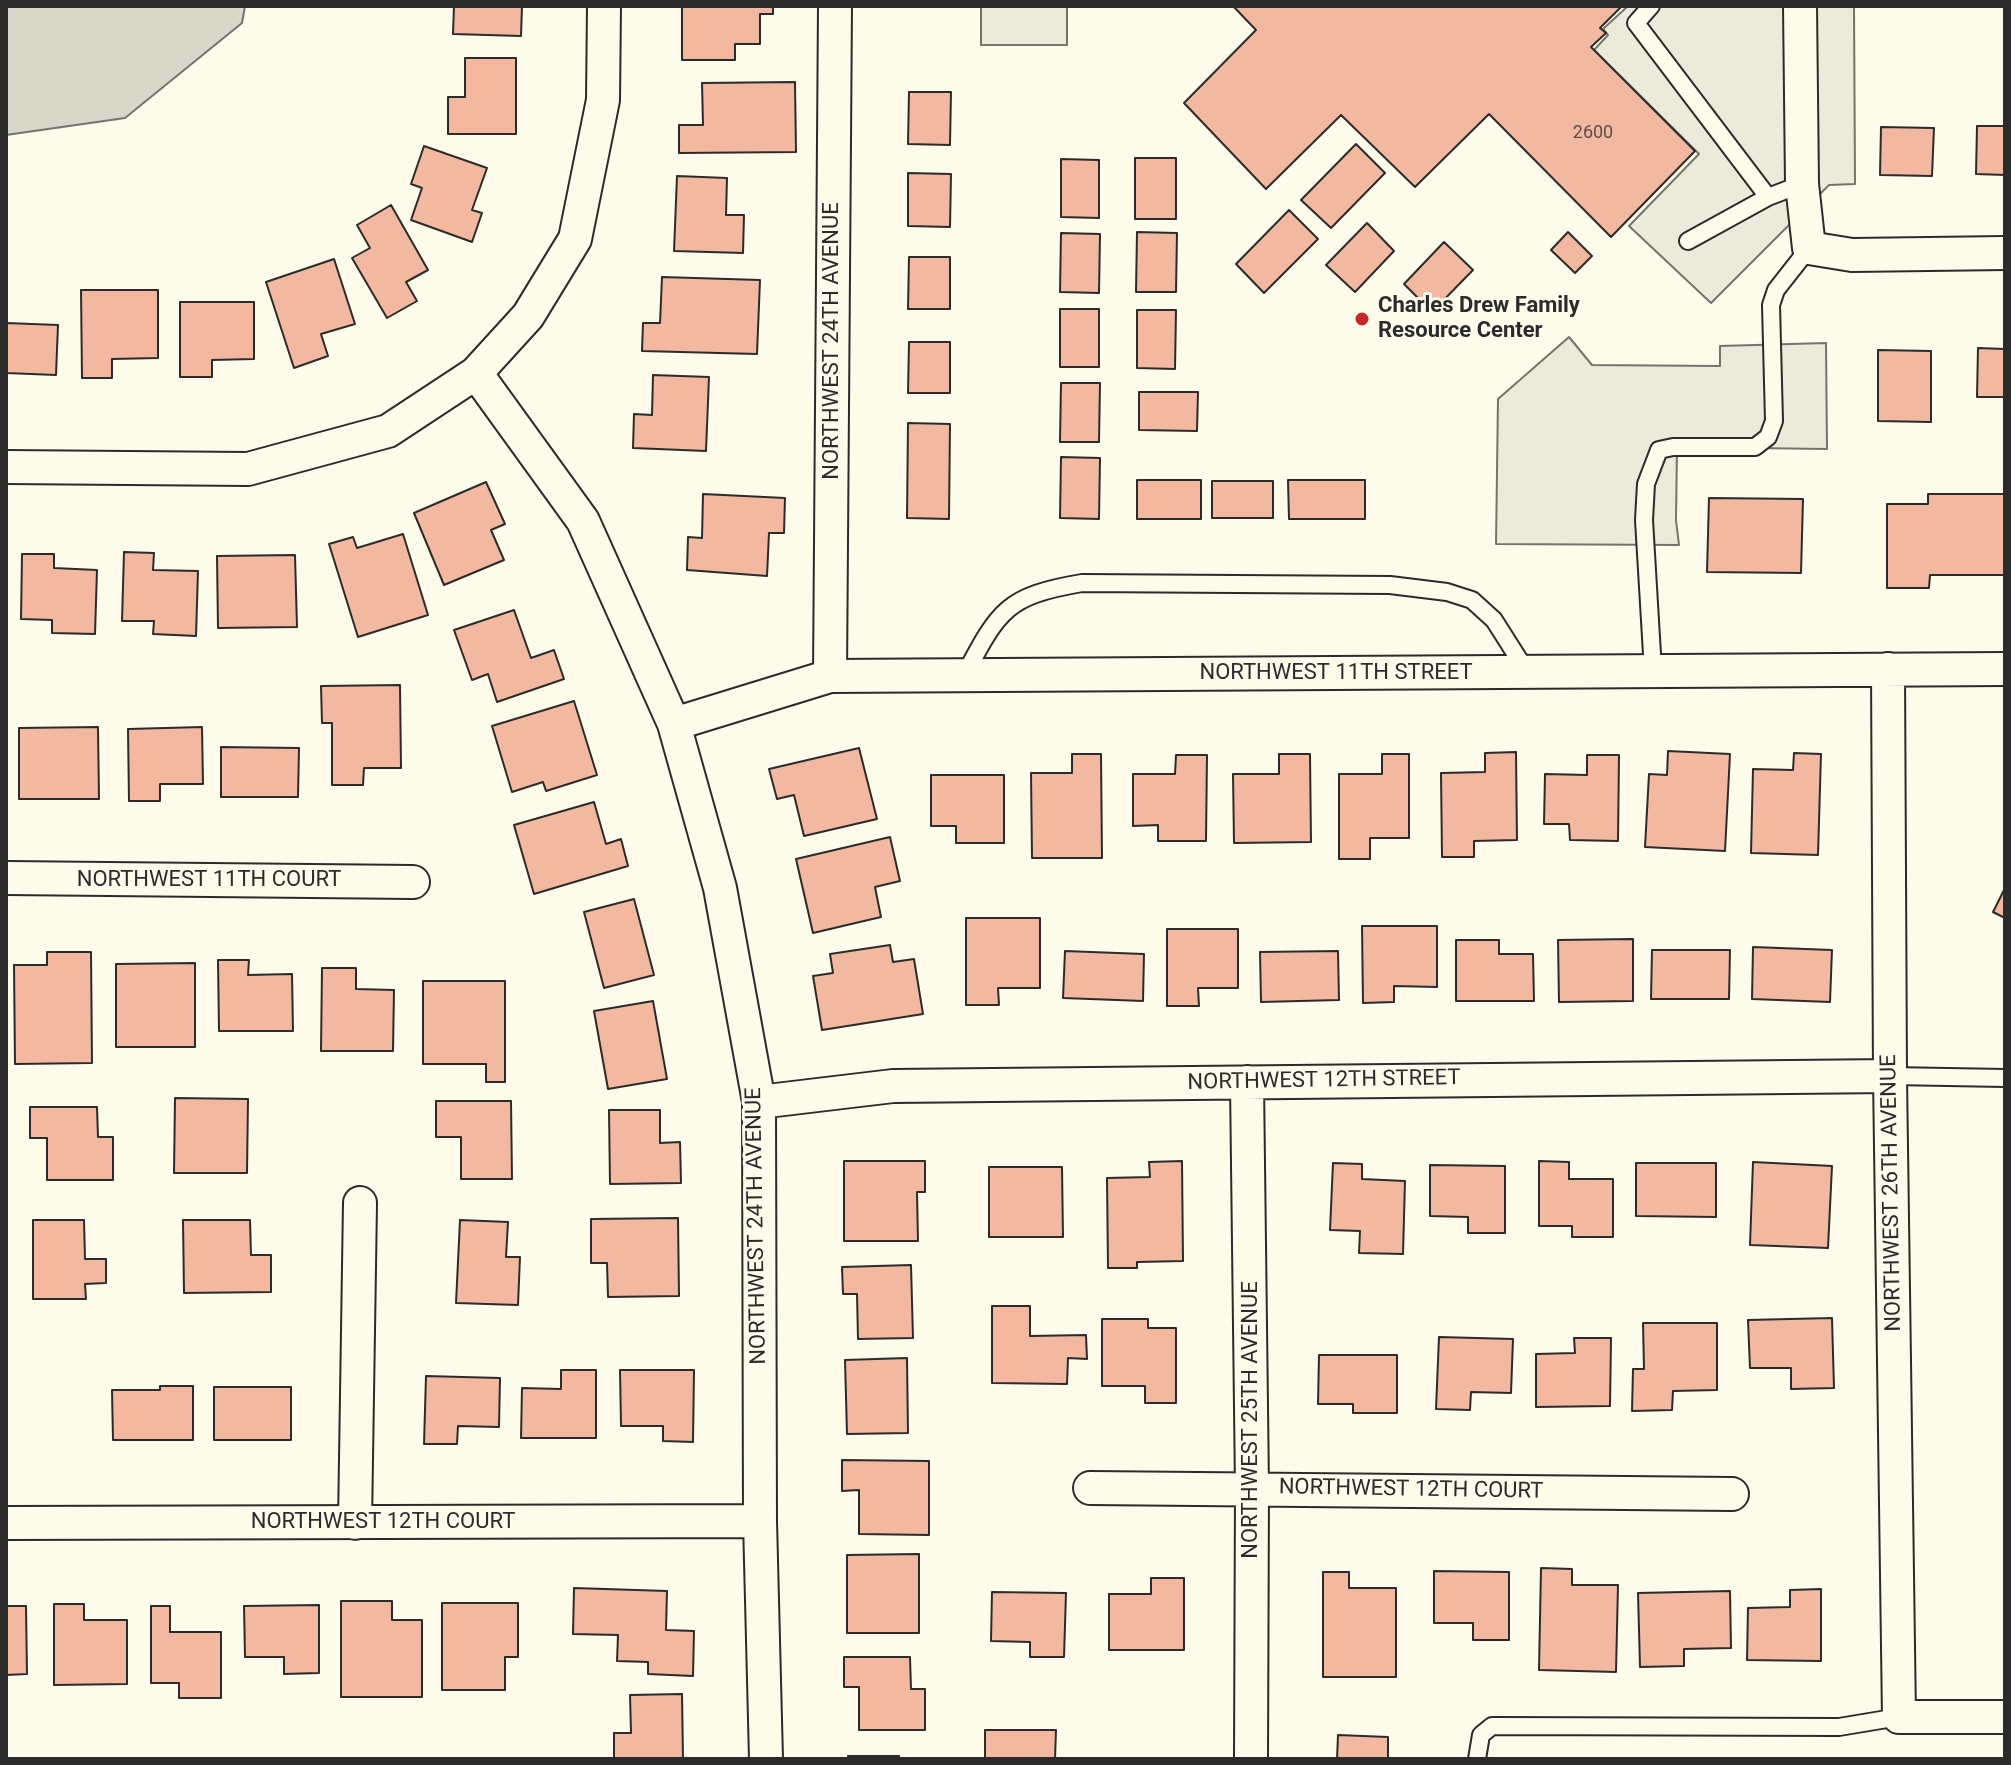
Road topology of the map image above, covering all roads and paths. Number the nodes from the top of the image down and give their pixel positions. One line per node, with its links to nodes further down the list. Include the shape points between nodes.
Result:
1 (604, 6): 10 (street, via 603,100 575,239 528,316)
2 (835, 6): 16 (street, NORTHWEST 24TH AVENUE)
3 (1651, 6): 6 (lane, via 1636,23)
4 (1800, 9): 5 (street)
5 (1802, 184): 6 (lane); 8 (street)
6 (1768, 197): 7 (lane)
7 (1688, 241)
8 (1809, 248): 9 (street, via 1852,255); 14 (lane, via 1776,290 1771,305 1774,421 1768,437 1755,447 1659,450 1653,462 1644,520)
9 (2005, 253)
10 (476, 373): 11 (street, via 388,431 248,469); 18 (street, NORTHWEST 24TH AVENUE, via 583,521)
11 (6, 467)
12 (1888, 669): 13 (street, NORTHWEST 11TH STREET); 14 (street, NORTHWEST 11TH STREET); 21 (street, NORTHWEST 26TH AVENUE)
13 (2005, 669)
14 (1653, 671): 15 (street, NORTHWEST 11TH STREET)
15 (1527, 672): 17 (street, NORTHWEST 11TH STREET); 17 (lane, via 1494,620 1472,600 1447,592 1390,585 1082,583 1052,588 1003,612)
16 (830, 676): 17 (street, NORTHWEST 11TH STREET); 18 (street, NORTHWEST 11TH STREET)
17 (964, 676)
18 (674, 724): 24 (street, NORTHWEST 24TH AVENUE, via 720,888)
19 (6, 878): 20 (street, NORTHWEST 11TH COURT)
20 (413, 882)
21 (1890, 1076): 22 (lane); 23 (street, NORTHWEST 12TH STREET); 32 (street, NORTHWEST 26TH AVENUE)
22 (2005, 1078)
23 (1247, 1082): 24 (street, NORTHWEST 12TH STREET, via 893,1086); 27 (street, NORTHWEST 25TH AVENUE)
24 (759, 1102): 29 (street, NORTHWEST 24TH AVENUE)
25 (360, 1203): 31 (street)
26 (1090, 1488): 27 (street, NORTHWEST 12TH COURT)
27 (1252, 1488): 28 (street, NORTHWEST 12TH COURT); 35 (street, NORTHWEST 25TH AVENUE)
28 (1732, 1494)
29 (760, 1521): 31 (street, NORTHWEST 12TH COURT); 34 (street, NORTHWEST 24TH AVENUE)
30 (6, 1523): 31 (street, NORTHWEST 12TH COURT)
31 (355, 1523)
32 (1899, 1717): 33 (street); 36 (lane, via 1839,1727 1492,1726 1481,1735)
33 (2005, 1717)
34 (766, 1759)
35 (1251, 1759)
36 (1477, 1759)

